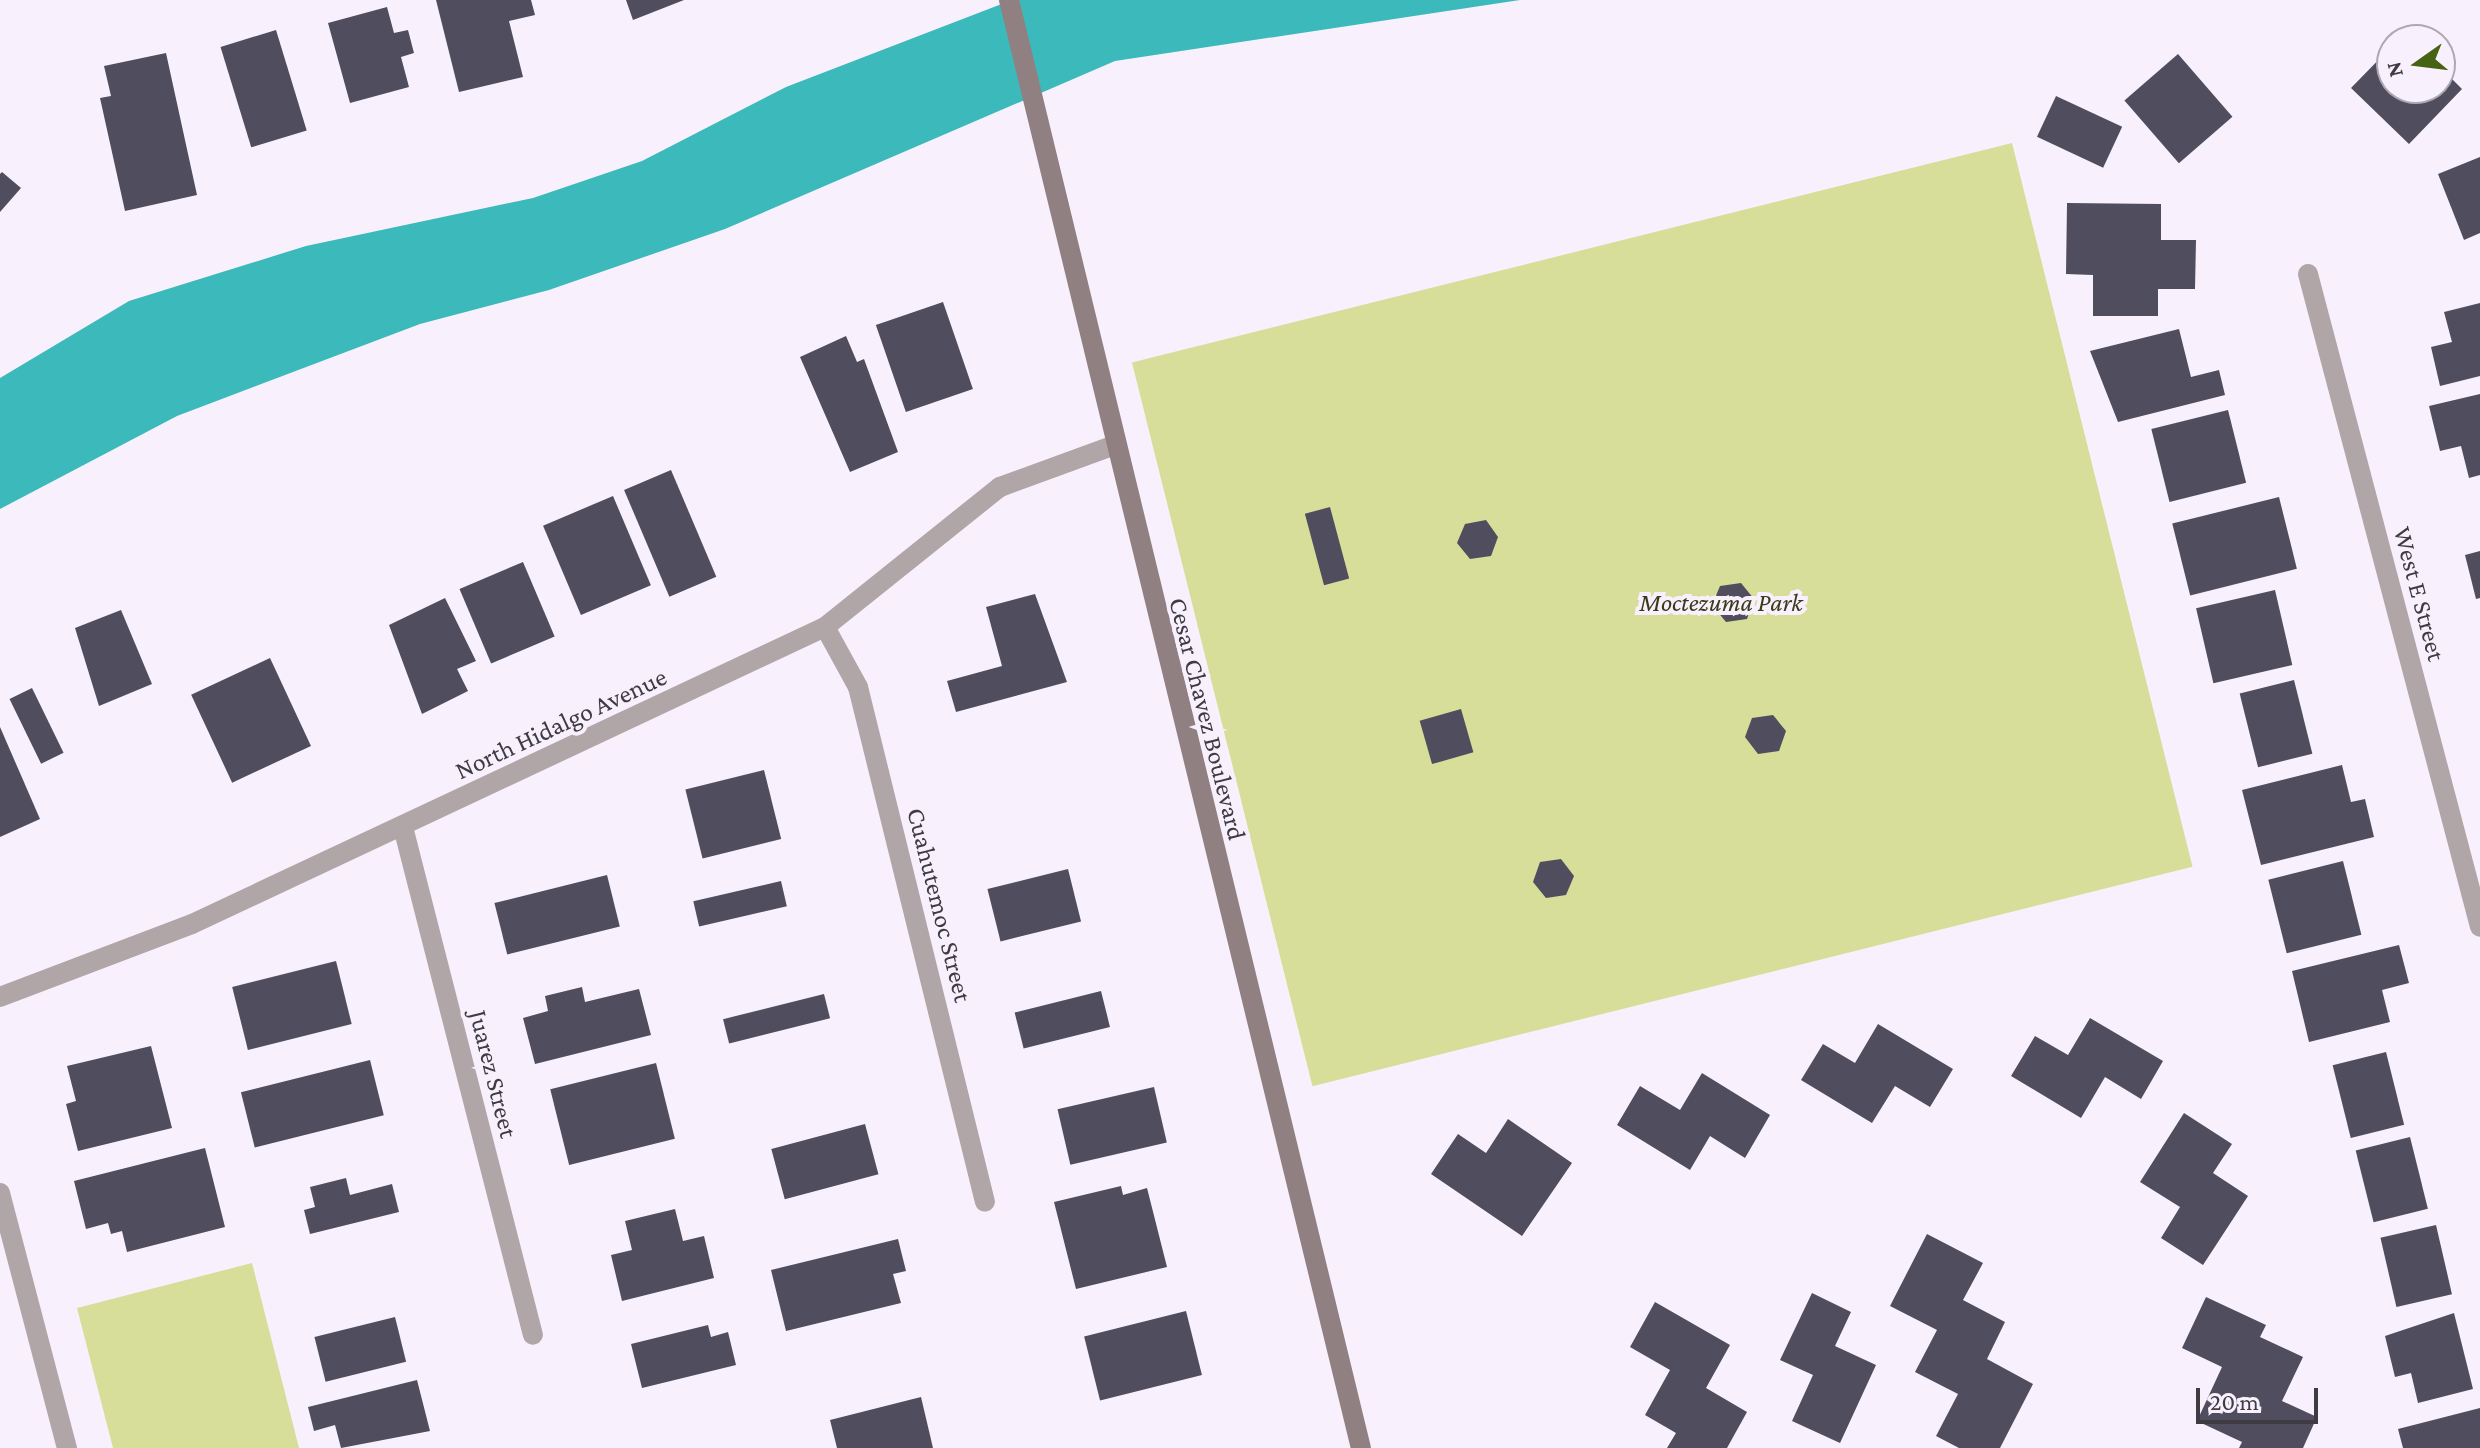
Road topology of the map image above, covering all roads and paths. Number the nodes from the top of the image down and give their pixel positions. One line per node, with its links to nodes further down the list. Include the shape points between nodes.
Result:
1 (1009, 0): 3 (street, Cesar Chavez Boulevard)
2 (2308, 274): 6 (street, West E Street)
3 (1112, 446): 4 (street, North Hidalgo Avenue, via 1000,487); 12 (street, Cesar Chavez Boulevard)
4 (825, 627): 5 (street, North Hidalgo Avenue); 9 (street, Cuahutemoc Street, via 858,687)
5 (403, 827): 7 (street, North Hidalgo Avenue, via 192,924); 10 (street, Juarez Street)
6 (2480, 927)
7 (0, 997)
8 (0, 1193): 11 (street)
9 (985, 1202)
10 (533, 1335)
11 (67, 1448)
12 (1361, 1448)

